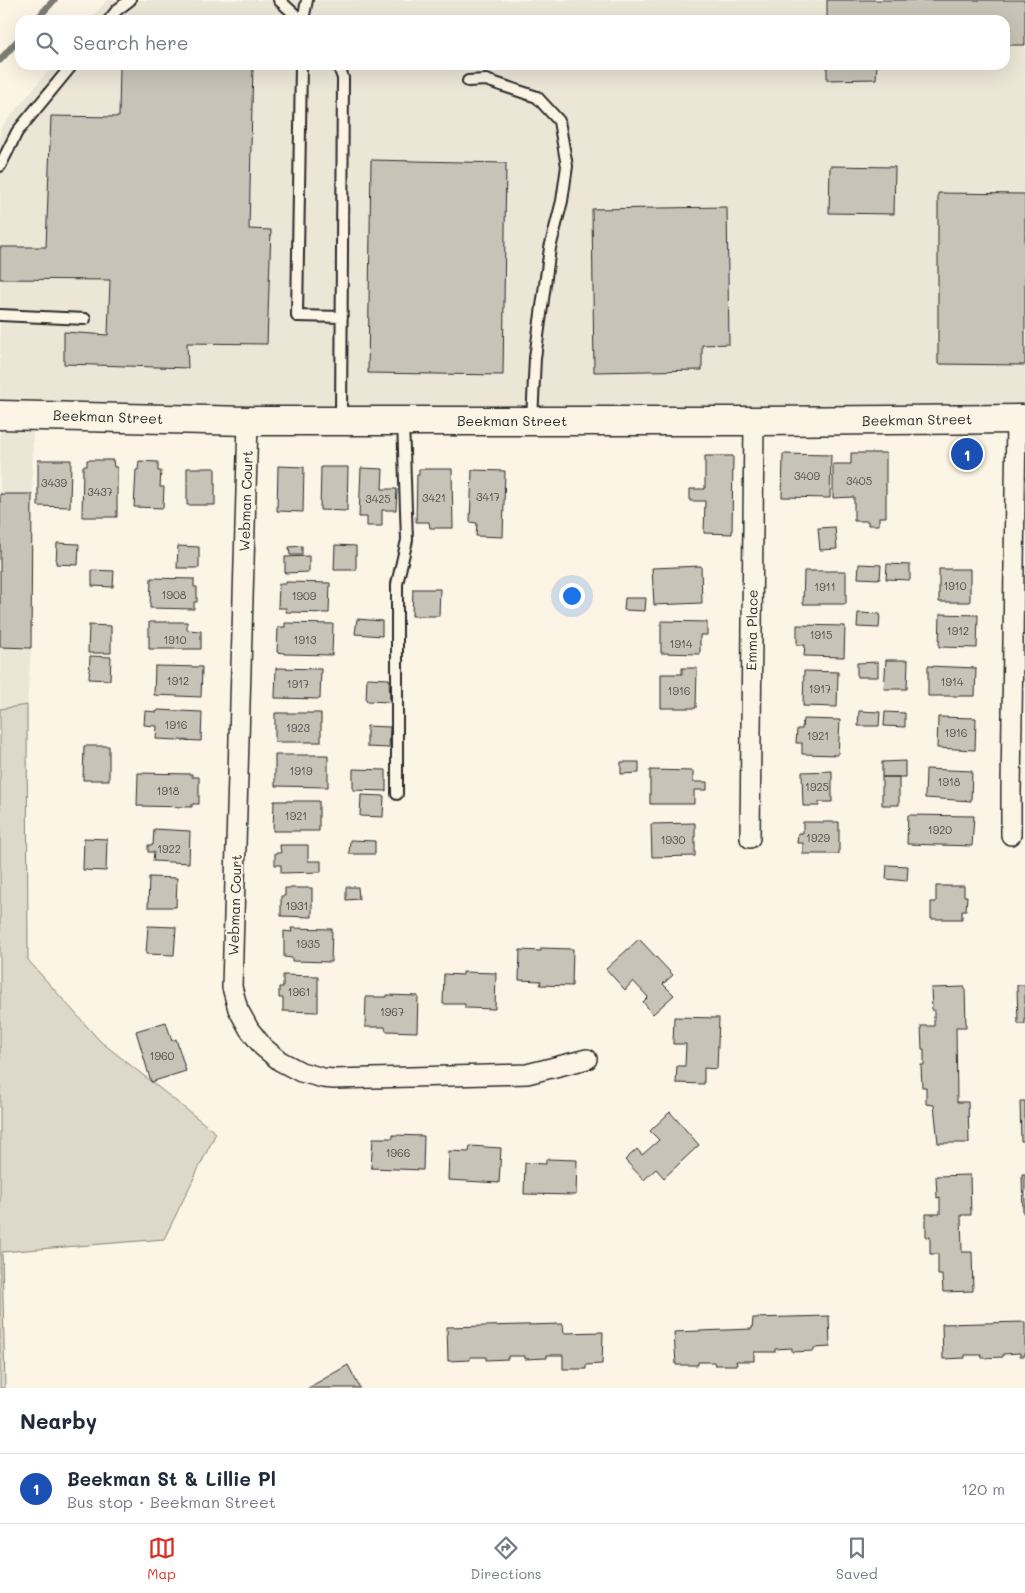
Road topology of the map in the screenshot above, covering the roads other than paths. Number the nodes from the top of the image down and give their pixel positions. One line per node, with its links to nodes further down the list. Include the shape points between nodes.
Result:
1 (130, 0): 4 (lane)
2 (279, 0): 5 (lane)
3 (307, 0): 6 (lane)
4 (113, 15)
5 (296, 15)
6 (303, 15)
7 (68, 70): 11 (lane, via 17,132)
8 (301, 70): 13 (lane, via 296,316)
9 (340, 70): 13 (lane, via 343,78)
10 (468, 81): 20 (lane, via 486,80 537,97 560,122 566,166 562,201 550,248 535,358)
11 (0, 166)
12 (0, 315): 14 (lane)
13 (342, 317): 18 (lane)
14 (85, 319)
15 (0, 415): 17 (main road, Beekman Street)
16 (1021, 419): 21 (main road, Beekman Street); 23 (street)
17 (248, 421): 18 (main road, Beekman Street); 25 (street, Webman Court, via 232,987 238,1009 263,1047 280,1061 301,1072 334,1079 527,1074)
18 (341, 421): 19 (main road, Beekman Street)
19 (403, 421): 20 (main road, Beekman Street); 22 (lane, via 407,540 398,584)
20 (532, 421): 21 (main road, Beekman Street)
21 (754, 421): 24 (street, Emma Place)
22 (397, 794)
23 (1011, 835)
24 (750, 838)
25 (587, 1059)

